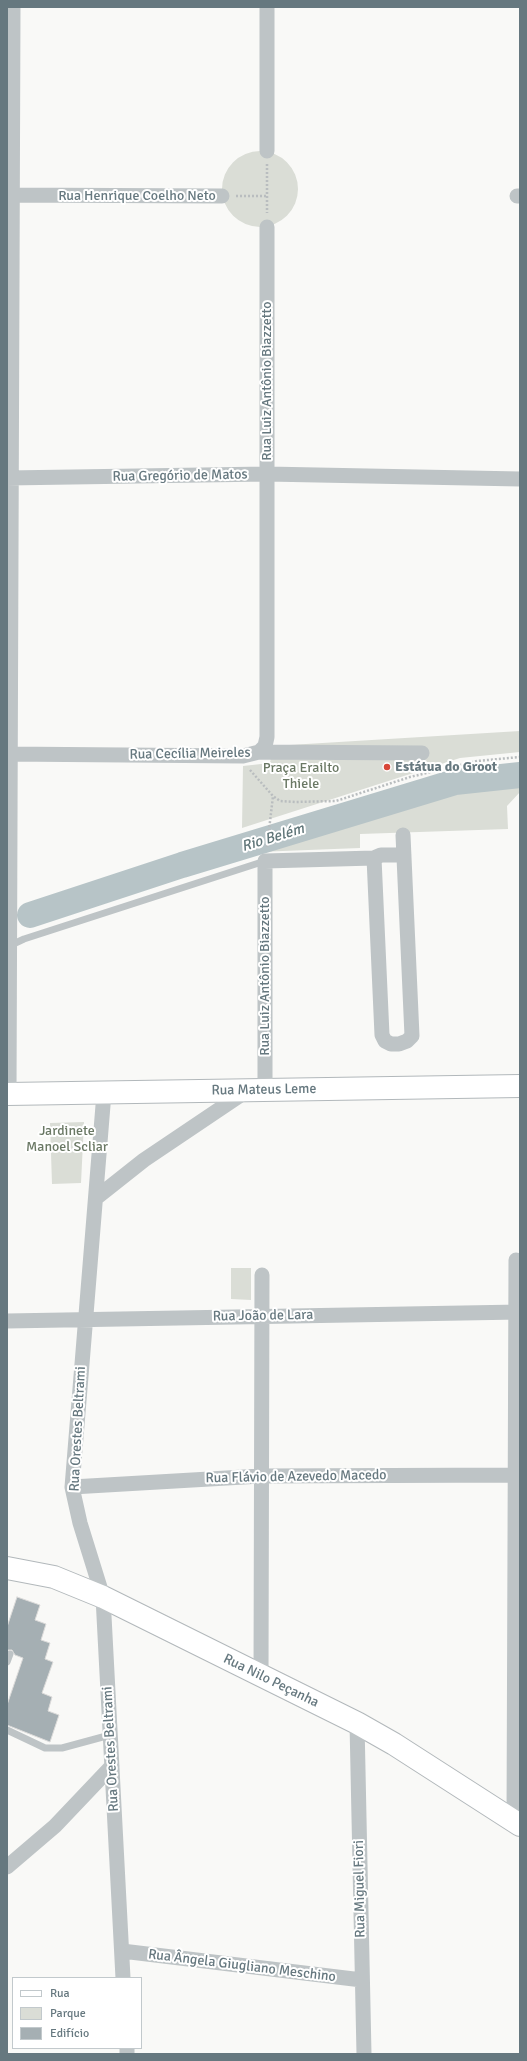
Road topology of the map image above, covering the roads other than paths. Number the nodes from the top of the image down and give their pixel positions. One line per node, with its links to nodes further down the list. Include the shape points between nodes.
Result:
1 (13, 7): 4 (street)
2 (267, 7): 3 (street)
3 (267, 151)
4 (10, 196): 5 (street, Rua Henrique Coelho Neto); 8 (street)
5 (222, 196)
6 (267, 227): 7 (street, Rua Luiz Antônio Biazzetto)
7 (267, 474): 8 (street, Rua Gregório de Matos); 9 (street, Rua Gregório de Matos); 10 (street, Rua Luiz Antônio Biazzetto, via 267,737 265,746)
8 (9, 478): 12 (street)
9 (520, 479)
10 (259, 752): 11 (street, Rua Cecília Meireles); 12 (street, Rua Cecília Meireles, via 243,756)
11 (422, 753)
12 (9, 754): 17 (street)
13 (403, 835): 14 (street)
14 (404, 855): 15 (street, via 381,855); 15 (street, via 412,1036 400,1044 391,1044 385,1041 382,1035)
15 (374, 858): 16 (street)
16 (265, 861): 17 (lane, via 31,936); 19 (street, Rua Luiz Antônio Biazzetto)
17 (9, 946): 21 (street)
18 (520, 1086): 19 (main road, Rua Mateus Leme)
19 (257, 1091): 20 (main road, Rua Mateus Leme); 22 (street, via 144,1160)
20 (104, 1093): 21 (main road, Rua Mateus Leme); 22 (street, Rua Orestes Beltrami)
21 (8, 1094)
22 (96, 1198): 27 (street, Rua Orestes Beltrami)
23 (516, 1260): 25 (street)
24 (262, 1275): 26 (street)
25 (518, 1312): 26 (street, Rua João de Lara); 29 (street)
26 (262, 1316): 27 (street, Rua João de Lara); 30 (street)
27 (85, 1320): 28 (street, Rua João de Lara); 31 (street, Rua Orestes Beltrami)
28 (7, 1321)
29 (518, 1475): 30 (street, Rua Flávio de Azevedo Macedo); 41 (street)
30 (262, 1476): 31 (street, Rua Flávio de Azevedo Macedo); 36 (street)
31 (72, 1487): 33 (street, Rua Orestes Beltrami, via 80,1524)
32 (7, 1568): 33 (main road, Rua Nilo Peçanha, via 54,1577)
33 (104, 1597): 36 (main road, Rua Nilo Peçanha); 39 (street, Rua Orestes Beltrami)
34 (10, 1654): 35 (lane)
35 (7, 1662)
36 (261, 1676): 37 (main road, Rua Nilo Peçanha)
37 (357, 1723): 41 (main road, Rua Nilo Peçanha); 45 (street, Rua Miguel Fiori)
38 (7, 1730): 39 (lane, via 45,1748 62,1748)
39 (111, 1735): 40 (street, Rua Orestes Beltrami)
40 (112, 1766): 42 (street, via 55,1826); 43 (street, Rua Orestes Beltrami)
41 (517, 1823)
42 (7, 1867)
43 (122, 1951): 44 (street, Rua Orestes Beltrami); 45 (street, Rua Ângela Giugliano Meschino)
44 (123, 1977)
45 (362, 1980): 46 (street, Rua Miguel Fiori)
46 (364, 2054)

